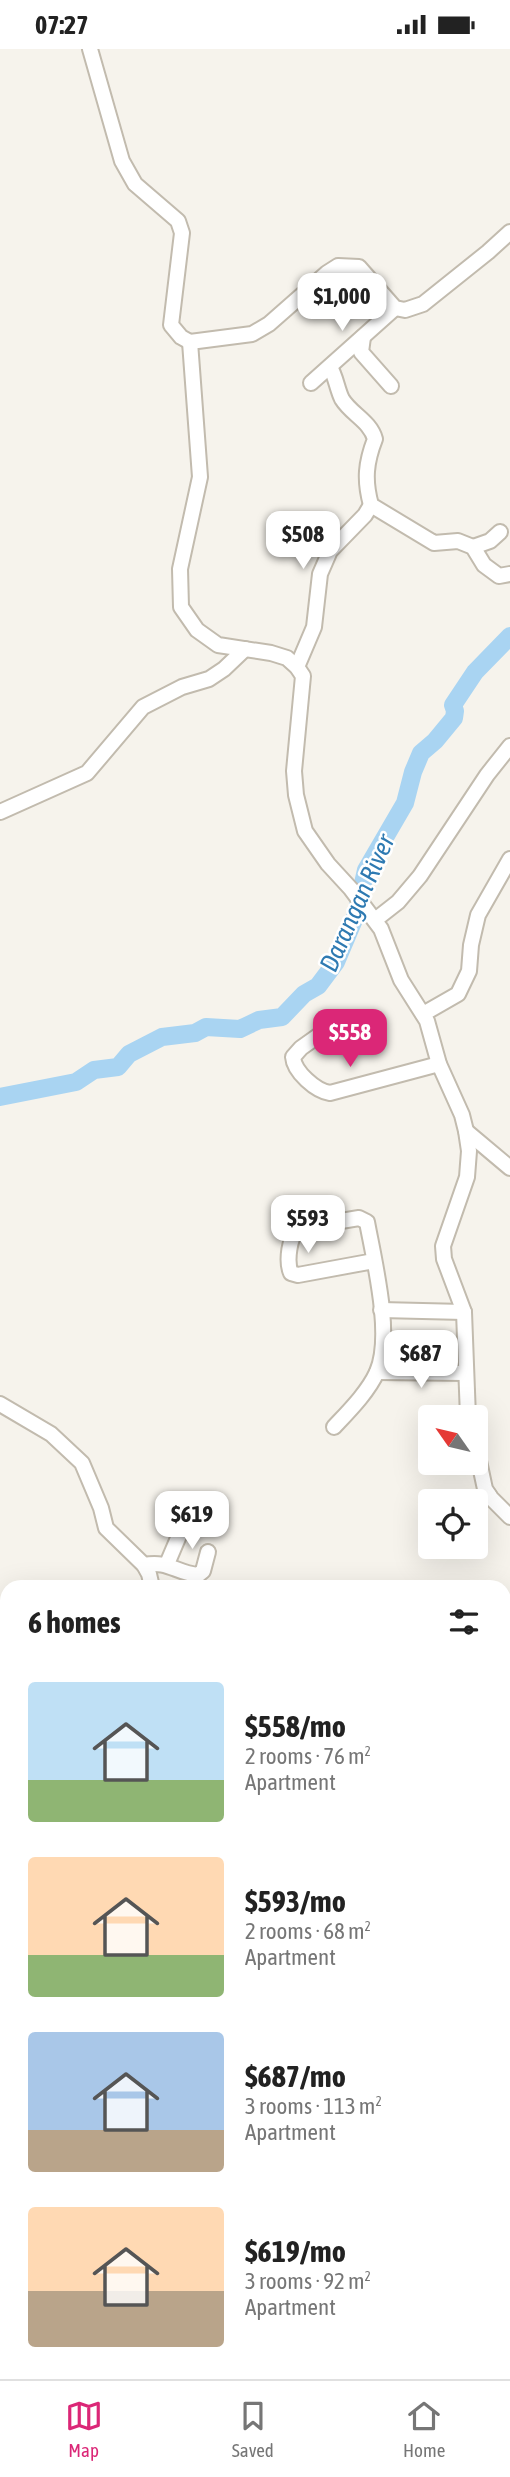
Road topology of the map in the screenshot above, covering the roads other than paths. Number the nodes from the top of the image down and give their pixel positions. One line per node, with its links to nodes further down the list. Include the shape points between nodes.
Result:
1 (90, 49): 5 (street, via 122,161 135,184 178,221 182,233 171,325)
2 (510, 232): 3 (street, via 423,305 405,310)
3 (395, 307): 4 (street); 5 (street, via 359,267 338,265 252,334)
4 (363, 337): 6 (street); 8 (street, via 360,352)
5 (190, 342): 13 (street, via 200,477 180,569 181,607 197,630 218,645)
6 (330, 367): 7 (street); 9 (street, via 341,398 374,434 365,485)
7 (311, 383)
8 (391, 386)
9 (371, 505): 11 (street, via 433,543 458,541); 14 (street, via 330,551 320,574 314,627)
10 (500, 532): 11 (street)
11 (473, 547): 12 (street, via 484,565 499,576)
12 (510, 573)
13 (245, 649): 14 (street, via 288,658); 16 (street, via 209,679 143,707 87,773)
14 (298, 667): 18 (street, via 303,676 294,771 305,831)
15 (510, 746): 18 (street, via 420,876 398,902)
16 (0, 812)
17 (510, 859): 19 (street, via 478,915 469,971 458,994)
18 (373, 917): 19 (street, via 401,980)
19 (423, 1014): 21 (street)
20 (338, 1021): 21 (street, via 293,1058 293,1064 322,1092)
21 (439, 1064): 22 (street)
22 (466, 1131): 23 (street); 26 (street, via 467,1177 443,1246)
23 (510, 1168)
24 (374, 1261): 24 (street, via 298,1275 288,1267 295,1230 359,1219 367,1222); 25 (street)
25 (381, 1310): 26 (street); 27 (street, via 383,1346)
26 (464, 1311): 28 (street)
27 (377, 1373): 28 (street); 31 (street)
28 (466, 1373): 29 (street)
29 (467, 1405)
30 (2, 1410): 38 (street, via 51,1434 82,1463 106,1528)
31 (334, 1427)
32 (482, 1475): 33 (street)
33 (489, 1495): 34 (street)
34 (510, 1517)
35 (184, 1524): 37 (street)
36 (208, 1552): 37 (street, via 198,1575)
37 (167, 1564): 38 (street)
38 (144, 1565): 39 (street)
39 (150, 1580)

